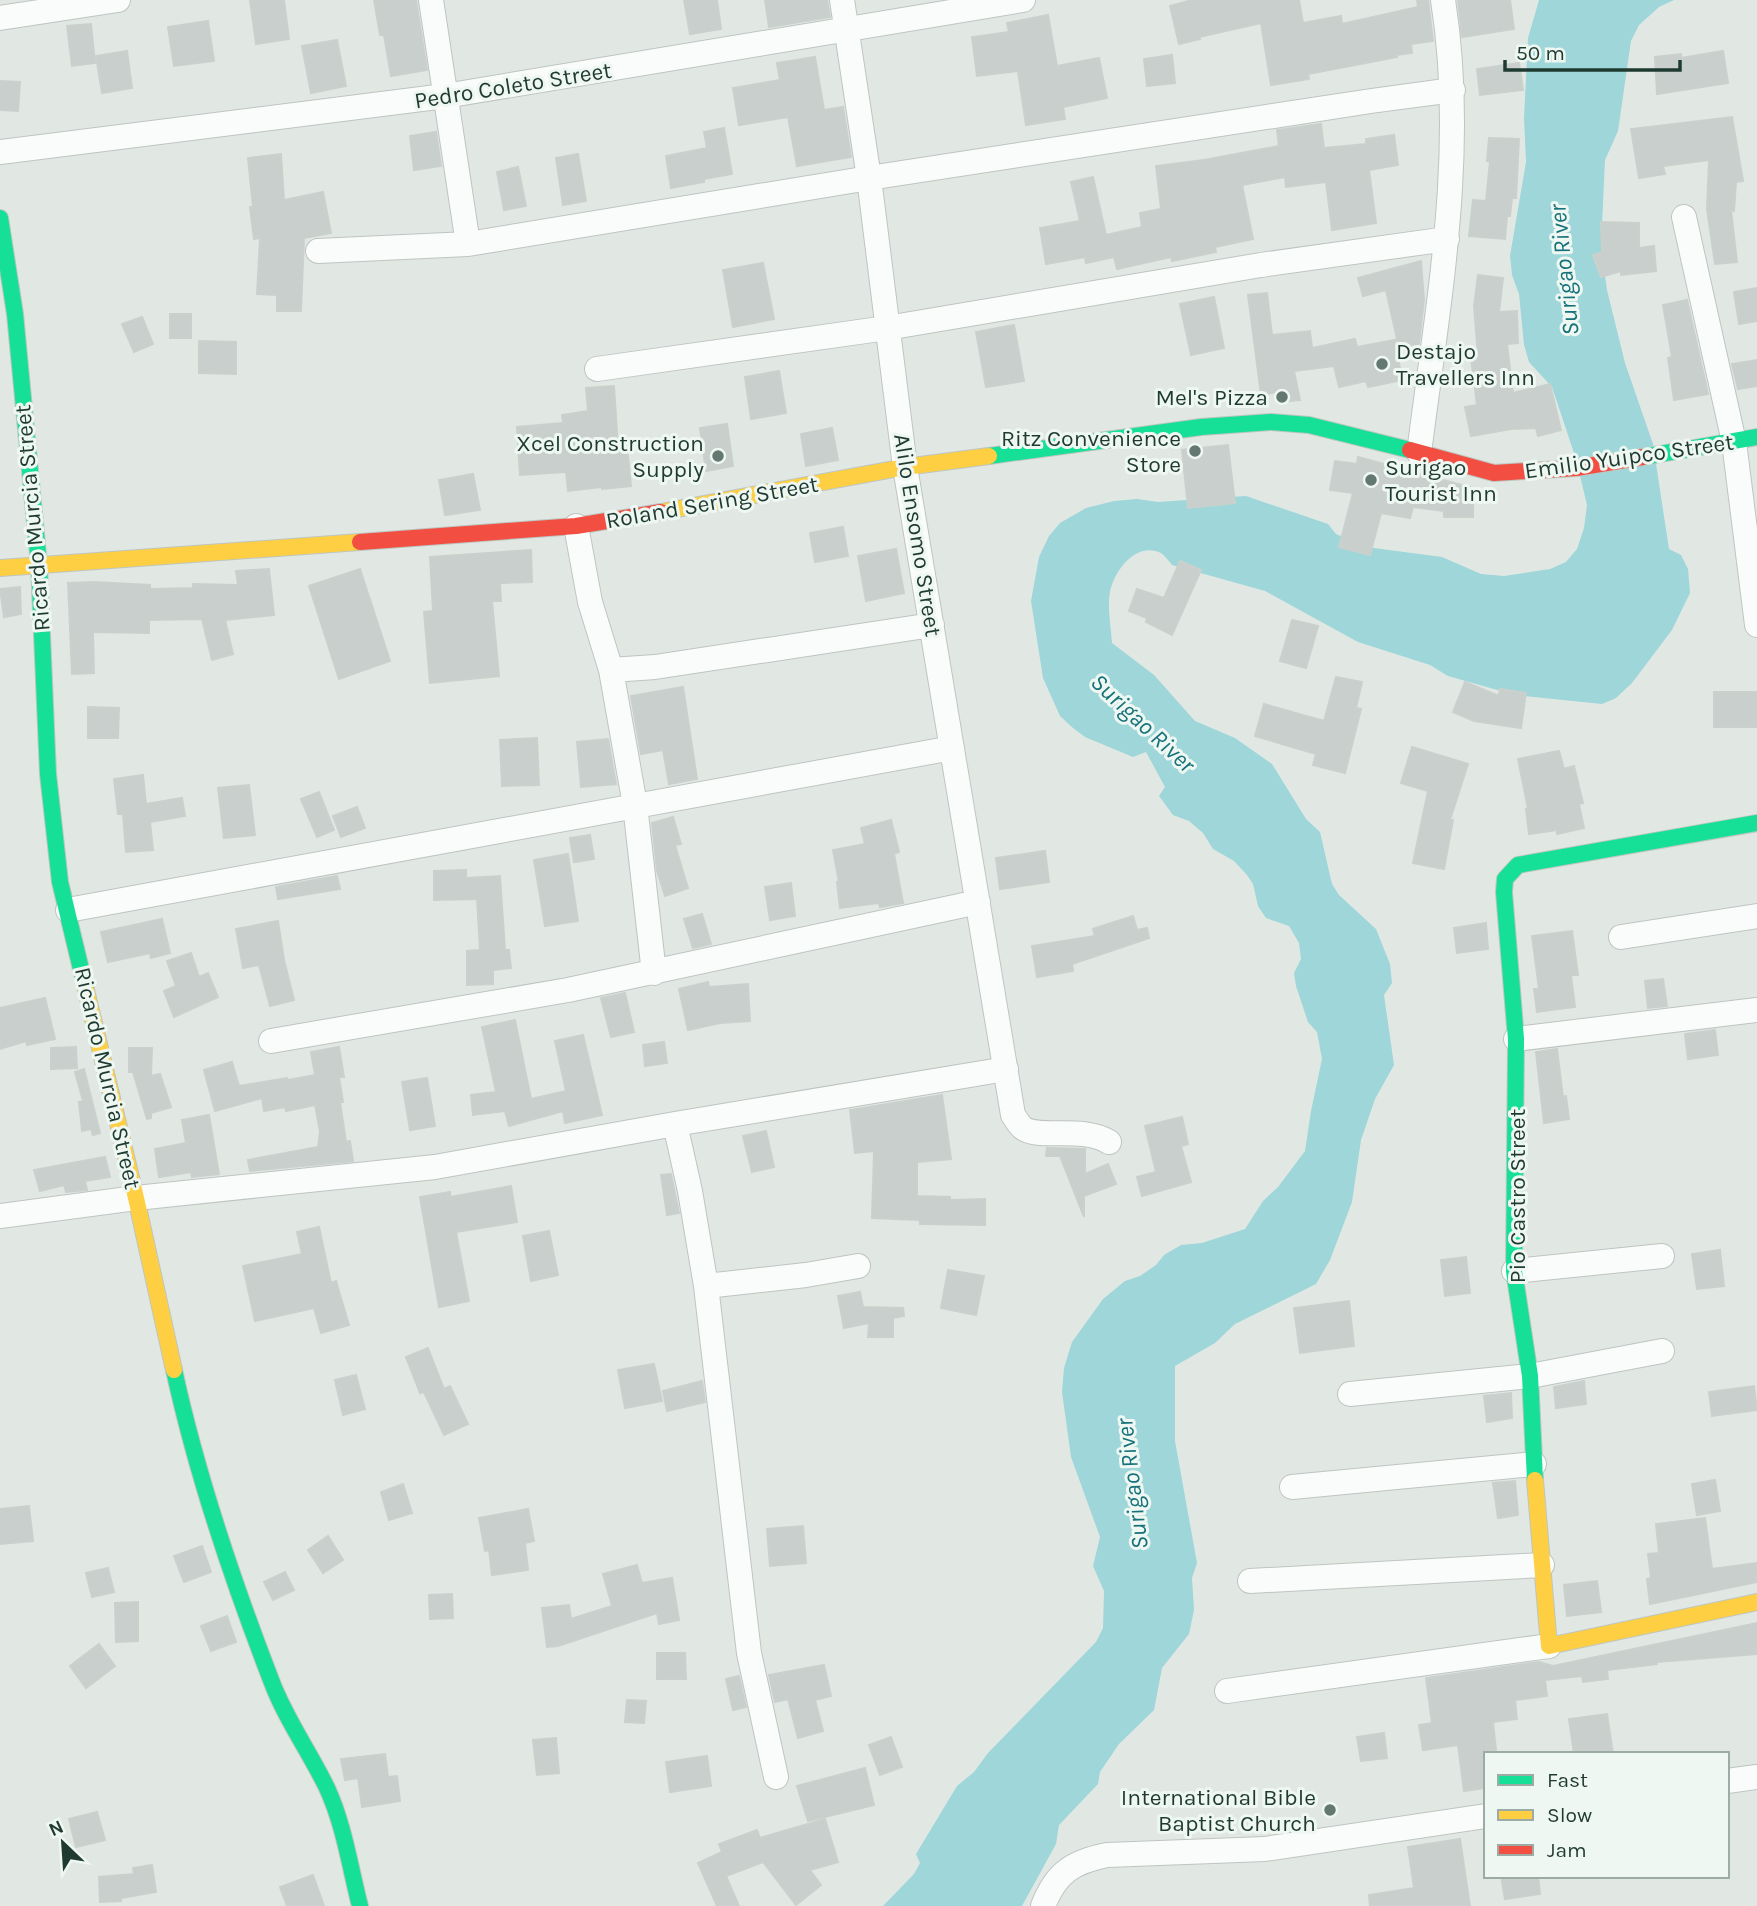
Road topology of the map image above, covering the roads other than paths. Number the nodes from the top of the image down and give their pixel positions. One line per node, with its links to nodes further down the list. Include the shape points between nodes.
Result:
1 (118, 0): 6 (street)
2 (431, 0): 9 (street)
3 (842, 0): 7 (street, Alilo Ensomo Street)
4 (1023, 0): 7 (street, Pedro Coleto Street)
5 (1443, 0): 8 (street)
6 (0, 18)
7 (847, 28): 9 (street, Pedro Coleto Street); 11 (street, Alilo Ensomo Street)
8 (1452, 90): 11 (street); 14 (street)
9 (444, 96): 10 (street, Pedro Coleto Street); 15 (street)
10 (0, 152)
11 (869, 178): 15 (street); 17 (street, Alilo Ensomo Street)
12 (1684, 217): 19 (street)
13 (0, 218): 23 (street, Ricardo Murcia Street, via 15,314)
14 (1447, 239): 17 (street, via 1261,265); 20 (street)
15 (468, 244): 16 (street)
16 (318, 251)
17 (887, 328): 18 (street); 21 (street, Alilo Ensomo Street)
18 (597, 369)
19 (1745, 439): 20 (street, Emilio Yuipco Street, via 1576,468 1494,473); 26 (street)
20 (1419, 453): 21 (street, Roland Sering Street, via 1309,425 1272,422 1201,427)
21 (905, 467): 22 (street, Roland Sering Street); 25 (street, Alilo Ensomo Street)
22 (576, 526): 23 (street, Roland Sering Street); 27 (street, via 590,602)
23 (39, 565): 24 (street, Roland Sering Street); 32 (street, Ricardo Murcia Street, via 47,774)
24 (0, 568)
25 (932, 625): 27 (street); 28 (street, Alilo Ensomo Street)
26 (1757, 625)
27 (611, 670): 29 (street)
28 (952, 748): 29 (street); 31 (street, Alilo Ensomo Street)
29 (635, 806): 32 (street); 35 (street)
30 (1757, 822): 37 (street, Pio Castro Street, via 1518,865 1505,879 1504,892)
31 (978, 902): 35 (street); 39 (street, Alilo Ensomo Street)
32 (68, 910): 42 (street, Ricardo Murcia Street)
33 (1757, 916): 34 (street)
34 (1621, 937)
35 (654, 973): 38 (street)
36 (1757, 1010): 37 (street)
37 (1517, 1039): 46 (street, Pio Castro Street)
38 (271, 1041)
39 (1006, 1069): 40 (street); 41 (street, Alilo Ensomo Street, via 1013,1115 1023,1129 1089,1133)
40 (675, 1124): 42 (street, via 435,1167); 47 (street)
41 (1109, 1142)
42 (136, 1198): 43 (street); 62 (street, Ricardo Murcia Street, via 190,1442 208,1501 271,1681 327,1789)
43 (0, 1216)
44 (1662, 1255): 46 (street)
45 (858, 1266): 47 (street)
46 (1514, 1271): 49 (street, Pio Castro Street)
47 (706, 1286): 58 (street, via 749,1653)
48 (1662, 1351): 49 (street)
49 (1530, 1376): 50 (street); 51 (street, Pio Castro Street)
50 (1350, 1394)
51 (1534, 1464): 52 (street); 53 (street, Pio Castro Street)
52 (1292, 1488)
53 (1542, 1564): 54 (street); 56 (street, Pio Castro Street)
54 (1250, 1581)
55 (1757, 1602): 56 (street)
56 (1549, 1646): 57 (street)
57 (1227, 1691)
58 (776, 1777)
59 (1757, 1777): 60 (street)
60 (1729, 1781)
61 (1484, 1816): 63 (street, via 1265,1849 1107,1855 1074,1865 1051,1887)
62 (360, 1906)
63 (1044, 1906)

